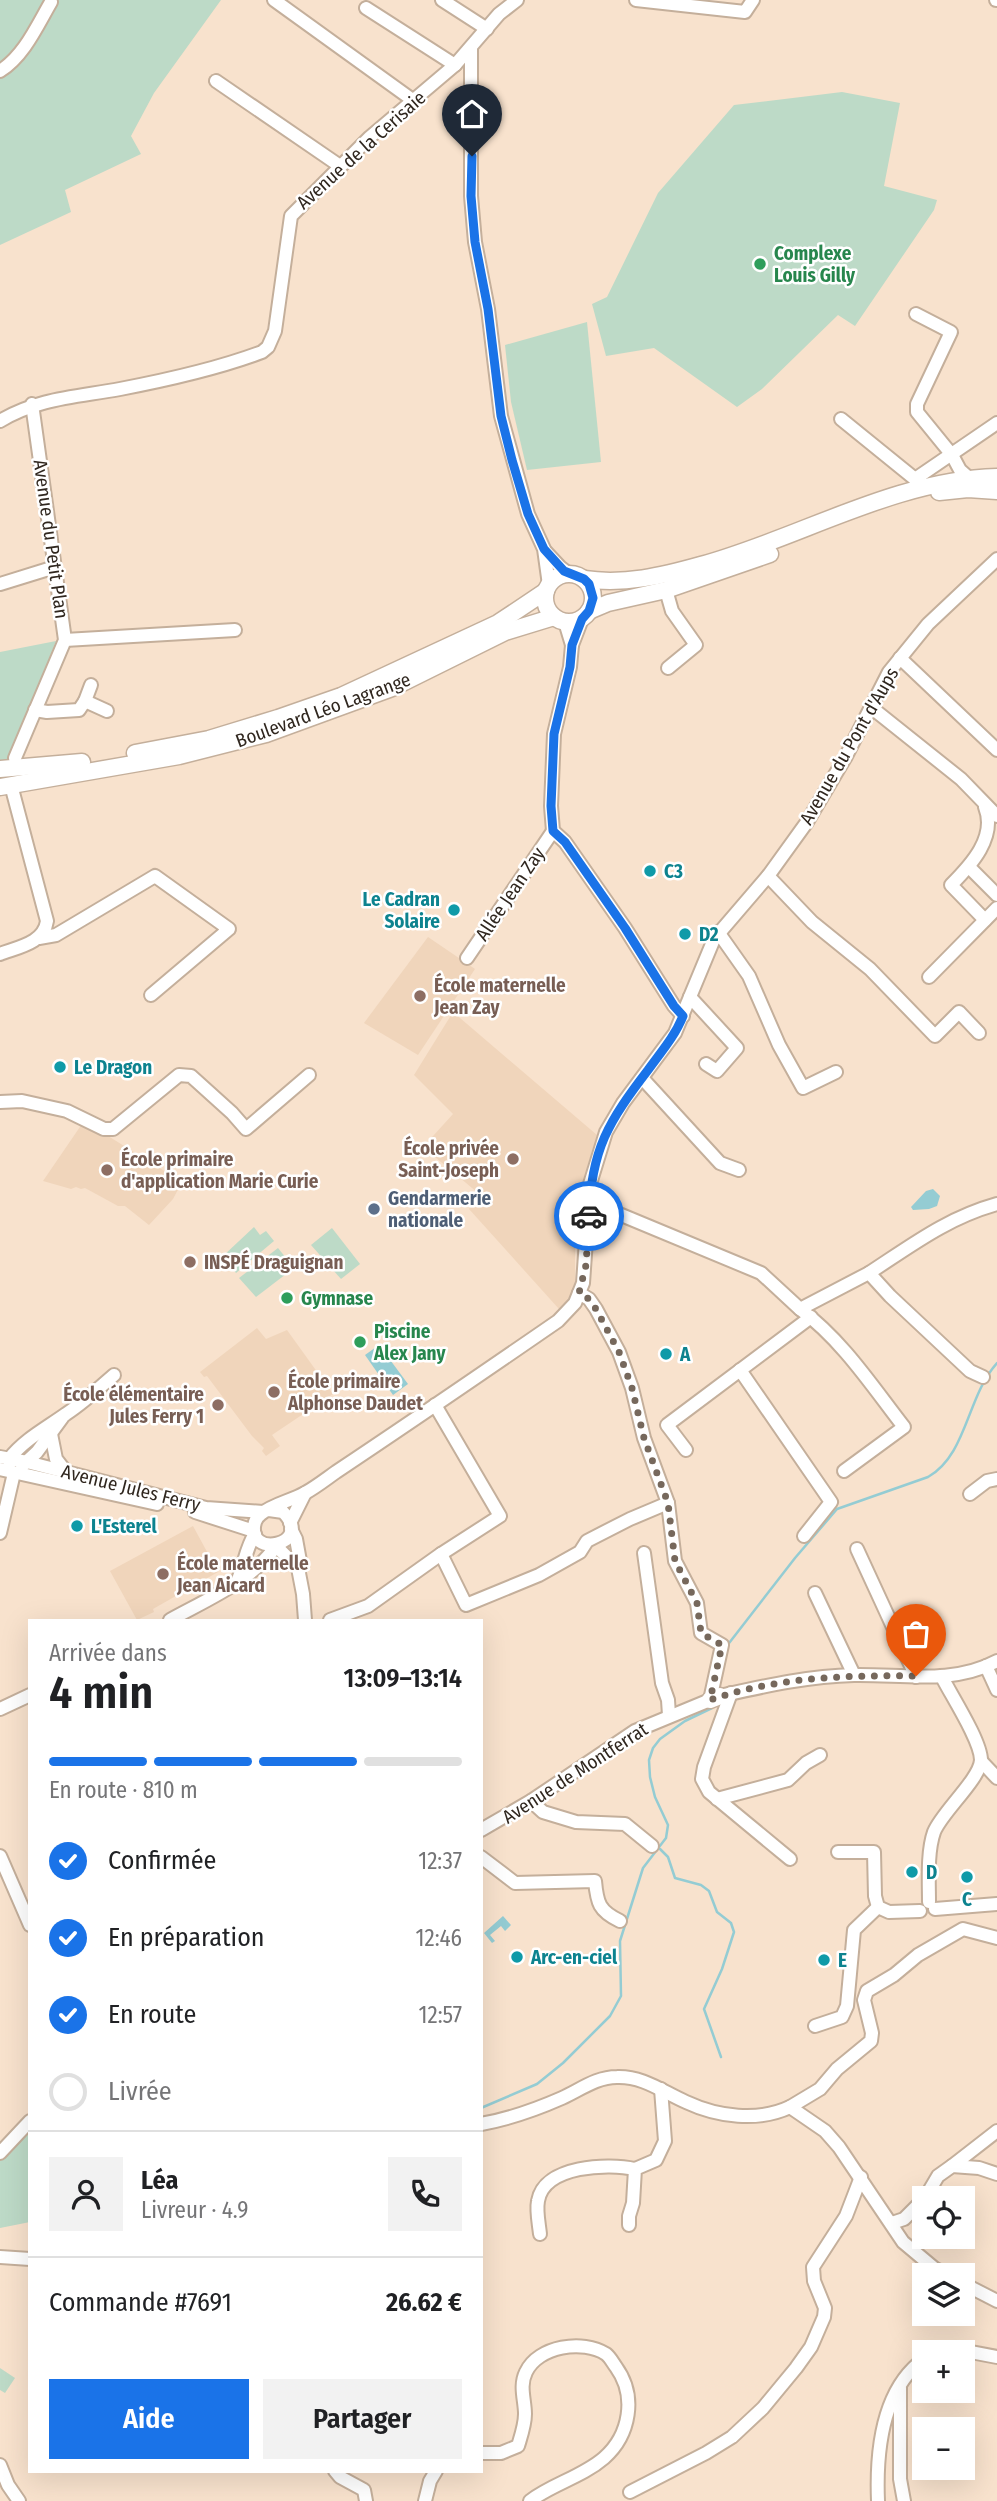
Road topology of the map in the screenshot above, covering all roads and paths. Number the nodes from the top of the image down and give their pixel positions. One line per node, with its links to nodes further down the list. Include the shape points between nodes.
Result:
1 (274, 0): 13 (street)
2 (442, 0): 8 (street)
3 (517, 0): 8 (street, Avenue de la Cerisaie)
4 (636, 0): 5 (street, via 745,12)
5 (753, 0)
6 (51, 2): 11 (street, via 24,48)
7 (366, 8): 10 (street)
8 (487, 29): 9 (street, Avenue de la Cerisaie)
9 (471, 48): 10 (street, Avenue de la Cerisaie); 26 (street, via 475,242 501,416 528,514)
10 (455, 65): 13 (street, Avenue de la Cerisaie)
11 (0, 71)
12 (216, 81): 14 (street)
13 (414, 101): 14 (street, Avenue de la Cerisaie)
14 (340, 166): 16 (street, Avenue de la Cerisaie, via 291,216 275,331 262,352 154,382)
15 (916, 314): 20 (street, via 951,332 917,412)
16 (32, 404): 17 (street, Avenue de la Cerisaie); 28 (street, Avenue du Petit Plan)
17 (1, 416)
18 (841, 419): 23 (street)
19 (997, 423): 20 (street)
20 (952, 455): 22 (street); 23 (street); 24 (street)
21 (997, 477): 24 (main road, Boulevard Léo Lagrange)
22 (945, 482): 23 (main road, Boulevard Léo Lagrange); 24 (main road, Boulevard Léo Lagrange)
23 (917, 483): 29 (main road, Boulevard Léo Lagrange, via 744,553 660,577 618,582)
24 (969, 484): 25 (main road, Boulevard Léo Lagrange); 32 (main road, Boulevard Léo Lagrange, via 877,508 748,564)
25 (997, 488)
26 (544, 549): 29 (street, via 560,568); 31 (street)
27 (996, 561): 36 (street, Avenue du Pont d'Aups, via 928,624)
28 (55, 567): 30 (street); 35 (street, Avenue du Petit Plan)
29 (577, 577): 31 (main road, via 558,577); 33 (main road, via 589,584 593,598)
30 (0, 584)
31 (548, 588): 33 (main road, via 546,605); 45 (main road, Boulevard Léo Lagrange, via 498,623 341,696 278,718 118,757)
32 (666, 590): 33 (main road, Boulevard Léo Lagrange, via 608,603); 37 (street, via 672,611 696,645)
33 (572, 617): 46 (main road, Boulevard Léo Lagrange, via 505,632 392,688 264,735 178,756); 49 (street, via 570,667 554,734)
34 (235, 630): 35 (street)
35 (65, 640): 41 (street, Avenue du Petit Plan)
36 (900, 658): 40 (street, Avenue du Pont d'Aups); 43 (street)
37 (668, 668)
38 (91, 685): 39 (street)
39 (85, 701): 41 (street, via 79,710); 42 (street)
40 (872, 708): 47 (street); 51 (street, Avenue du Pont d'Aups, via 836,776)
41 (35, 710): 44 (street, Avenue du Petit Plan)
42 (107, 711)
43 (997, 750)
44 (15, 758)
45 (0, 769)
46 (6, 786): 56 (street, via 47,921)
47 (975, 792): 48 (street); 50 (street, via 990,815 991,832)
48 (997, 816)
49 (553, 831): 58 (street, Allée Jean Zay); 62 (street)
50 (969, 867): 52 (street); 54 (street, via 951,885)
51 (768, 876): 55 (street, Avenue du Pont d'Aups); 63 (street, via 935,1036 958,1012)
52 (997, 895)
53 (997, 908): 54 (street)
54 (985, 920): 59 (street)
55 (718, 932): 61 (street, Avenue du Pont d'Aups); 65 (street, via 749,976 803,1088)
56 (39, 938): 57 (street); 60 (street, via 56,935 155,876 229,929)
57 (0, 954)
58 (467, 958)
59 (929, 977)
60 (151, 995)
61 (691, 998): 62 (street, Avenue du Pont d'Aups); 64 (street, via 737,1048 717,1071)
62 (683, 1016): 67 (street, Avenue du Pont d'Aups)
63 (979, 1033)
64 (706, 1064)
65 (835, 1072)
66 (309, 1076): 68 (street, via 246,1129 185,1074 179,1074 113,1129 67,1111 22,1101)
67 (642, 1077): 69 (street, via 720,1163); 71 (street, Avenue du Pont d'Aups, via 606,1132 593,1168)
68 (0, 1102)
69 (739, 1170)
70 (997, 1204): 72 (street, via 972,1210 940,1227)
71 (589, 1206): 73 (street, Avenue du Pont d'Aups, via 586,1265); 74 (street, via 761,1273)
72 (869, 1273): 74 (street); 78 (street, via 970,1371)
73 (579, 1293): 79 (street, via 558,1321); 91 (street, via 589,1299 619,1352)
74 (800, 1309): 75 (street)
75 (811, 1317): 76 (street); 85 (street, via 848,1354 904,1427)
76 (740, 1370): 82 (street, via 667,1425); 97 (street, via 831,1502)
77 (114, 1376): 80 (street)
78 (983, 1377)
79 (435, 1405): 89 (street); 102 (street, via 500,1516)
80 (64, 1416): 81 (street); 83 (street)
81 (51, 1434): 84 (street); 86 (street, via 56,1459)
82 (686, 1450)
83 (3, 1462): 84 (street, Avenue Jules Ferry); 87 (street, Avenue Jules Ferry)
84 (27, 1462): 86 (street, Avenue Jules Ferry); 87 (street)
85 (844, 1471)
86 (66, 1472): 92 (street, Avenue Jules Ferry, via 206,1508)
87 (14, 1473): 94 (street, Avenue Jules Ferry, via 199,1513); 95 (street)
88 (997, 1479): 90 (street, via 987,1480)
89 (305, 1493): 92 (street); 93 (street)
90 (971, 1494)
91 (668, 1503): 102 (street, via 587,1541 580,1552 539,1575 466,1605); 115 (street, via 675,1561 697,1603 701,1633 722,1645)
92 (266, 1511): 93 (street, via 283,1512); 96 (street, via 255,1523)
93 (290, 1526): 99 (street, via 286,1540); 103 (street)
94 (239, 1527): 96 (street, Avenue Jules Ferry); 98 (street)
95 (0, 1533)
96 (255, 1533): 98 (street); 99 (street, via 264,1544)
97 (804, 1536)
98 (248, 1546): 104 (street)
99 (276, 1546): 103 (street); 104 (street)
100 (857, 1549): 111 (street)
101 (644, 1553): 117 (street)
102 (441, 1554): 108 (street, via 368,1606)
103 (298, 1568): 107 (street)
104 (237, 1582): 106 (street)
105 (815, 1593): 110 (street)
106 (172, 1619)
107 (305, 1619)
108 (333, 1619)
109 (992, 1664): 112 (street, Avenue de Montferrat); 113 (street)
110 (853, 1675): 111 (street, Avenue de Montferrat); 115 (street, Avenue de Montferrat, via 788,1680)
111 (916, 1676): 112 (street, Avenue de Montferrat)
112 (942, 1677): 119 (street)
113 (997, 1690)
114 (28, 1696): 116 (street)
115 (718, 1697): 117 (street, Avenue de Montferrat); 121 (street, via 702,1773 704,1787)
116 (0, 1709)
117 (669, 1715): 122 (street, Avenue de Montferrat, via 635,1731)
118 (820, 1755): 121 (street, via 788,1780)
119 (981, 1761): 120 (street); 131 (street, via 933,1835)
120 (997, 1778)
121 (717, 1799): 128 (street)
122 (531, 1801): 123 (street, Avenue de Montferrat); 124 (street, via 543,1812 576,1822 625,1824)
123 (483, 1829)
124 (652, 1846)
125 (838, 1852): 130 (street, via 874,1852)
126 (0, 1856): 132 (street)
127 (483, 1859): 133 (street, via 515,1883 595,1881 596,1901)
128 (790, 1859)
129 (997, 1904): 131 (street)
130 (878, 1907): 131 (street, via 889,1912); 135 (street, via 854,1930 842,2017)
131 (928, 1908)
132 (28, 1920)
133 (620, 1921)
134 (997, 1938): 137 (street, via 963,1929 867,1991 864,2000 870,2041 820,2089)
135 (815, 2026)
136 (661, 2089): 137 (street, via 688,2103 737,2115 757,2117); 139 (street, via 638,2080 603,2078 543,2106); 143 (street, via 665,2141 656,2160)
137 (790, 2108): 145 (street, via 825,2131)
138 (28, 2123): 141 (street)
139 (483, 2123)
140 (997, 2131): 142 (street)
141 (0, 2153)
142 (951, 2165): 144 (street); 146 (street)
143 (635, 2169): 149 (street); 150 (street, via 616,2164 562,2173 538,2200)
144 (997, 2174)
145 (861, 2177): 148 (street); 165 (street, via 846,2216 813,2267 824,2317 796,2368 732,2437)
146 (932, 2186)
147 (912, 2210): 148 (street)
148 (892, 2223): 153 (street, via 903,2242)
149 (629, 2225)
150 (540, 2234)
151 (28, 2259): 152 (street)
152 (2, 2262)
153 (929, 2263)
154 (975, 2290): 155 (street)
155 (997, 2301)
156 (975, 2353): 157 (street)
157 (997, 2357)
158 (912, 2368): 159 (street)
159 (899, 2385): 171 (street, via 879,2447); 172 (street)
160 (483, 2453): 170 (street, via 501,2453 518,2446 525,2415 522,2386 526,2371 537,2358 573,2346 608,2355 629,2396 624,2428 604,2458)
161 (0, 2465): 164 (street)
162 (337, 2473): 168 (street, via 364,2490)
163 (435, 2473): 169 (street)
164 (8, 2485): 166 (street); 167 (street)
165 (630, 2493)
166 (12, 2501)
167 (19, 2501)
168 (366, 2501)
169 (425, 2501)
170 (530, 2501)
171 (878, 2501)
172 (904, 2501)

